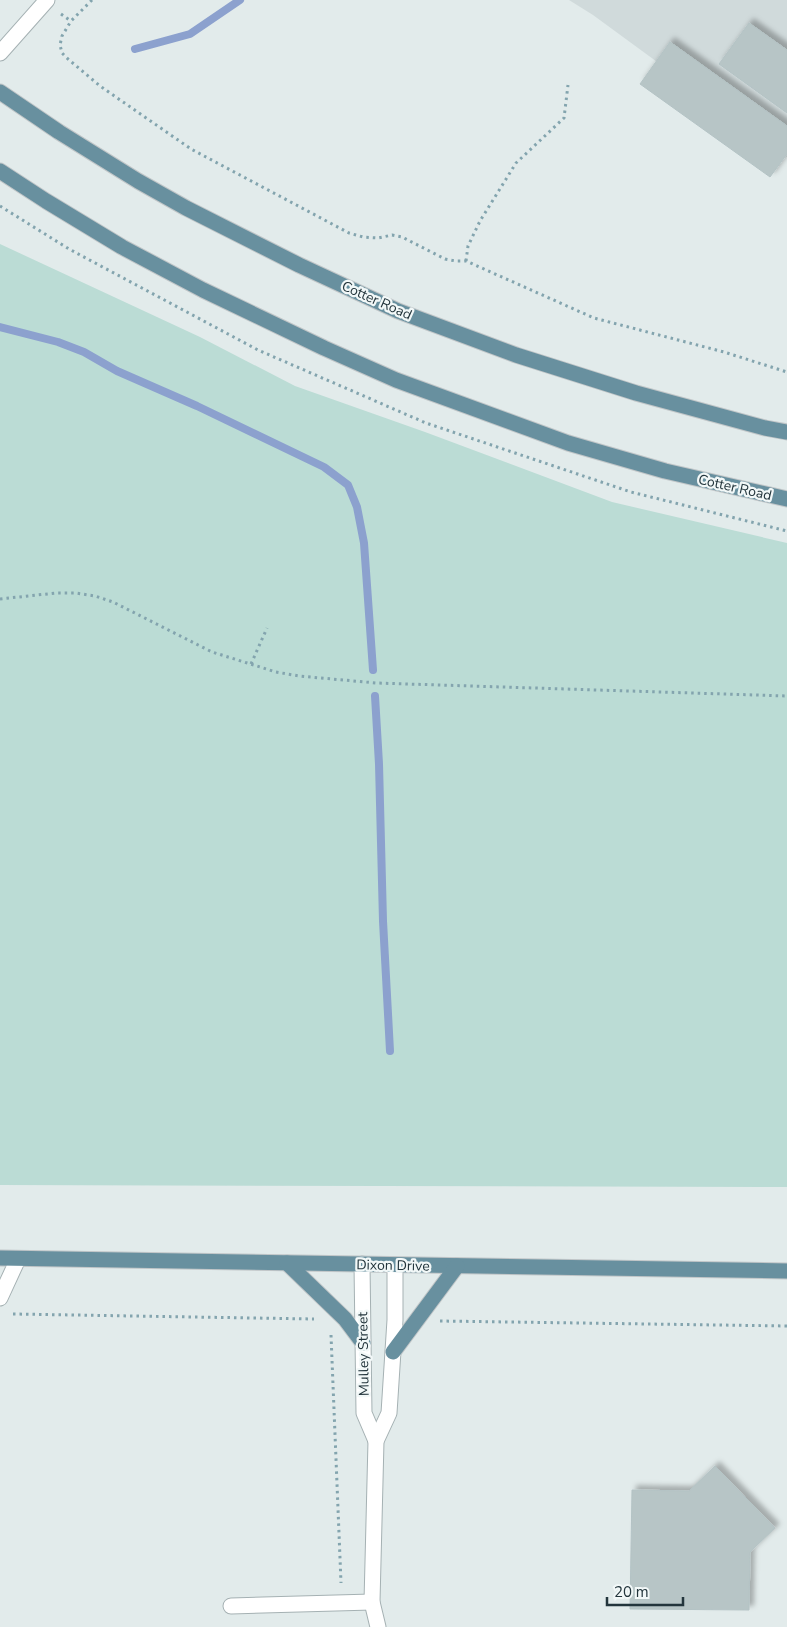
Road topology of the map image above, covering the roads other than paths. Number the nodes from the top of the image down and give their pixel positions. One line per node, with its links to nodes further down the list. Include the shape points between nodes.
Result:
1 (47, 0): 2 (street)
2 (0, 54)
3 (0, 92): 5 (main road, Cotter Road, via 170,199 398,311 516,355 636,393)
4 (0, 171): 6 (main road, Cotter Road, via 170,273 396,380 568,443 665,471)
5 (787, 432)
6 (787, 499)
7 (0, 1258): 8 (main road, Dixon Drive)
8 (18, 1259): 9 (main road, Dixon Drive); 14 (street)
9 (287, 1263): 10 (main road, Dixon Drive); 15 (main road, via 345,1319)
10 (362, 1264): 11 (main road, Dixon Drive); 15 (street, Mulley Street)
11 (395, 1265): 12 (main road, Dixon Drive); 16 (street, Mulley Street)
12 (457, 1266): 13 (main road, Dixon Drive); 16 (main road)
13 (787, 1271)
14 (0, 1298)
15 (363, 1344): 17 (street, Mulley Street, via 364,1413)
16 (393, 1352): 17 (street, Mulley Street, via 388,1414)
17 (376, 1441): 18 (street, Mulley Street)
18 (372, 1602): 19 (street); 20 (street, Mulley Street)
19 (231, 1606)
20 (378, 1627)

